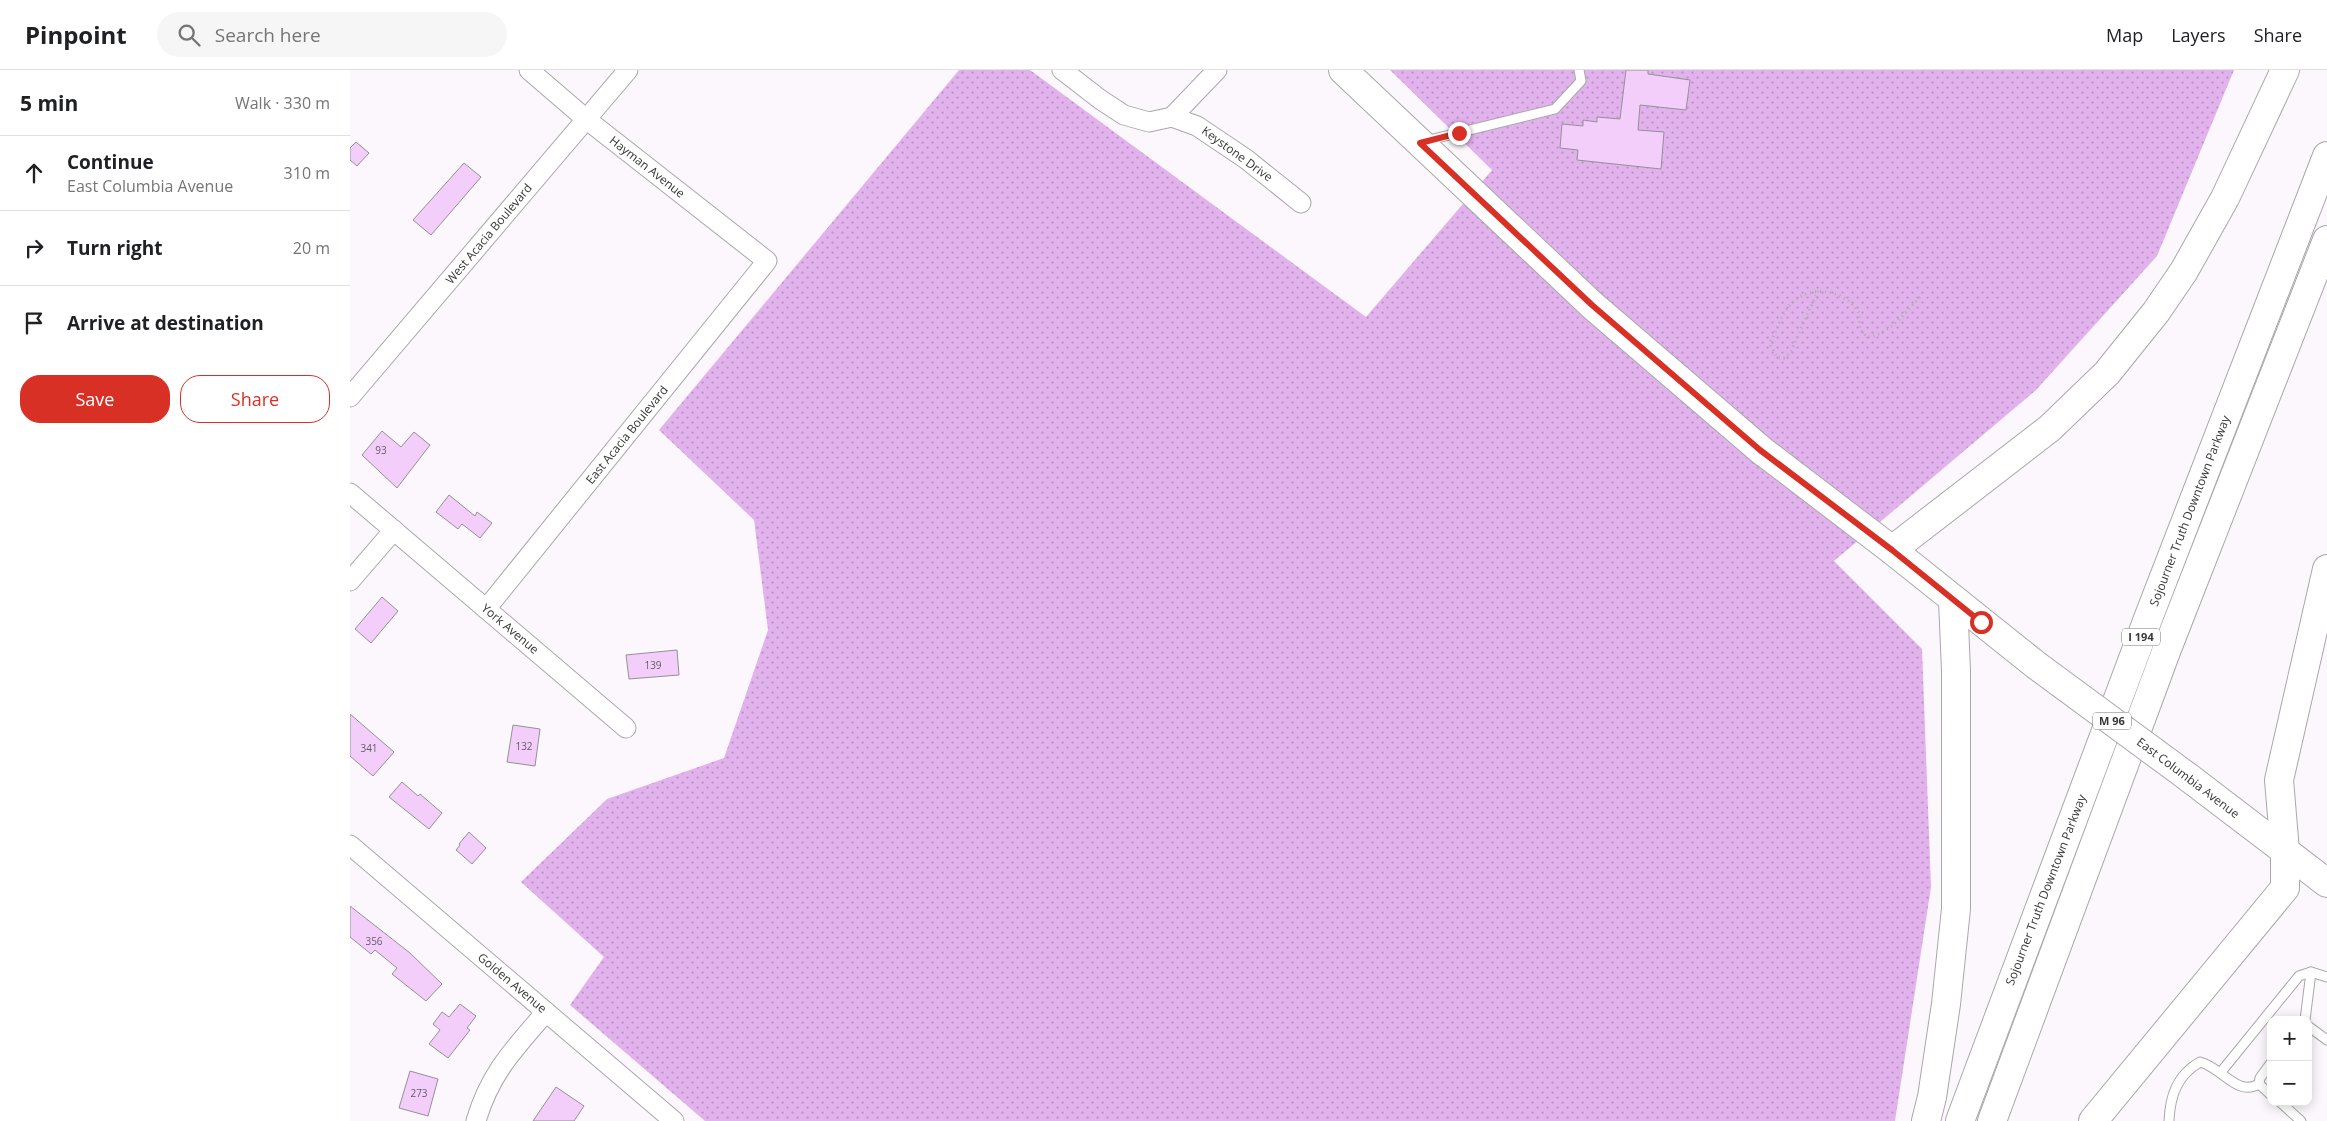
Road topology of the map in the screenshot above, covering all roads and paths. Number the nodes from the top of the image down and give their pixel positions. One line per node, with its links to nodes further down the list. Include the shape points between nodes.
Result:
1 (528, 70): 9 (street, Hayman Avenue)
2 (628, 70): 9 (street, West Acacia Boulevard)
3 (1062, 70): 8 (street, Keystone Drive, via 1124,115 1150,122)
4 (1217, 70): 8 (street)
5 (1343, 70): 10 (main road, East Columbia Avenue / M 96)
6 (1580, 70): 10 (lane, via 1581,81 1555,109)
7 (2284, 70): 20 (main road, via 2224,198 2184,271 2113,365 2050,428)
8 (1172, 118): 12 (street, Keystone Drive, via 1197,126 1246,159)
9 (586, 119): 14 (street, Hayman Avenue); 17 (street, West Acacia Boulevard)
10 (1420, 143): 20 (main road, East Columbia Avenue / M 96, via 1607,318 1760,450)
11 (2327, 156): 43 (main road, Sojourner Truth Downtown Parkway / I 194, via 2149,616)
12 (1301, 203)
13 (2327, 240): 44 (main road, I 194, via 2167,650)
14 (767, 261): 24 (street, East Acacia Boulevard)
15 (1818, 291): 15 (path, via 1802,295 1789,305 1771,341 1777,357 1784,358 1791,351); 16 (path, via 1833,293 1851,303 1859,313 1860,330 1867,337 1873,337 1893,325)
16 (1921, 296)
17 (350, 397)
18 (350, 493): 19 (street)
19 (394, 530): 22 (street); 24 (street, York Avenue)
20 (1892, 550): 23 (main road, East Columbia Avenue / M 96)
21 (2327, 569): 27 (main road, via 2279,780)
22 (350, 581)
23 (1953, 600): 27 (main road, East Columbia Avenue / M 96, bridge); 42 (main road, via 1956,909 1946,1004)
24 (486, 609): 25 (street, York Avenue)
25 (626, 728)
26 (350, 845): 31 (street, Golden Avenue)
27 (2285, 851): 28 (main road, East Columbia Avenue / M 96); 45 (main road, via 2285,888)
28 (2327, 883)
29 (2310, 972): 30 (lane); 32 (lane); 36 (lane, via 2299,976)
30 (2327, 977)
31 (546, 1012): 40 (street, via 492,1078); 41 (street, Golden Avenue)
32 (2305, 1016)
33 (2312, 1029): 34 (lane)
34 (2327, 1040)
35 (2267, 1068): 37 (lane)
36 (2221, 1072): 37 (lane, via 2240,1087 2247,1089); 46 (lane, via 2200,1062 2190,1068 2172,1092)
37 (2259, 1084): 38 (lane)
38 (2267, 1091)
39 (2284, 1106): 47 (lane)
40 (476, 1121)
41 (674, 1121)
42 (1926, 1121)
43 (1960, 1121)
44 (1992, 1121)
45 (2093, 1121)
46 (2169, 1121)
47 (2301, 1121)

